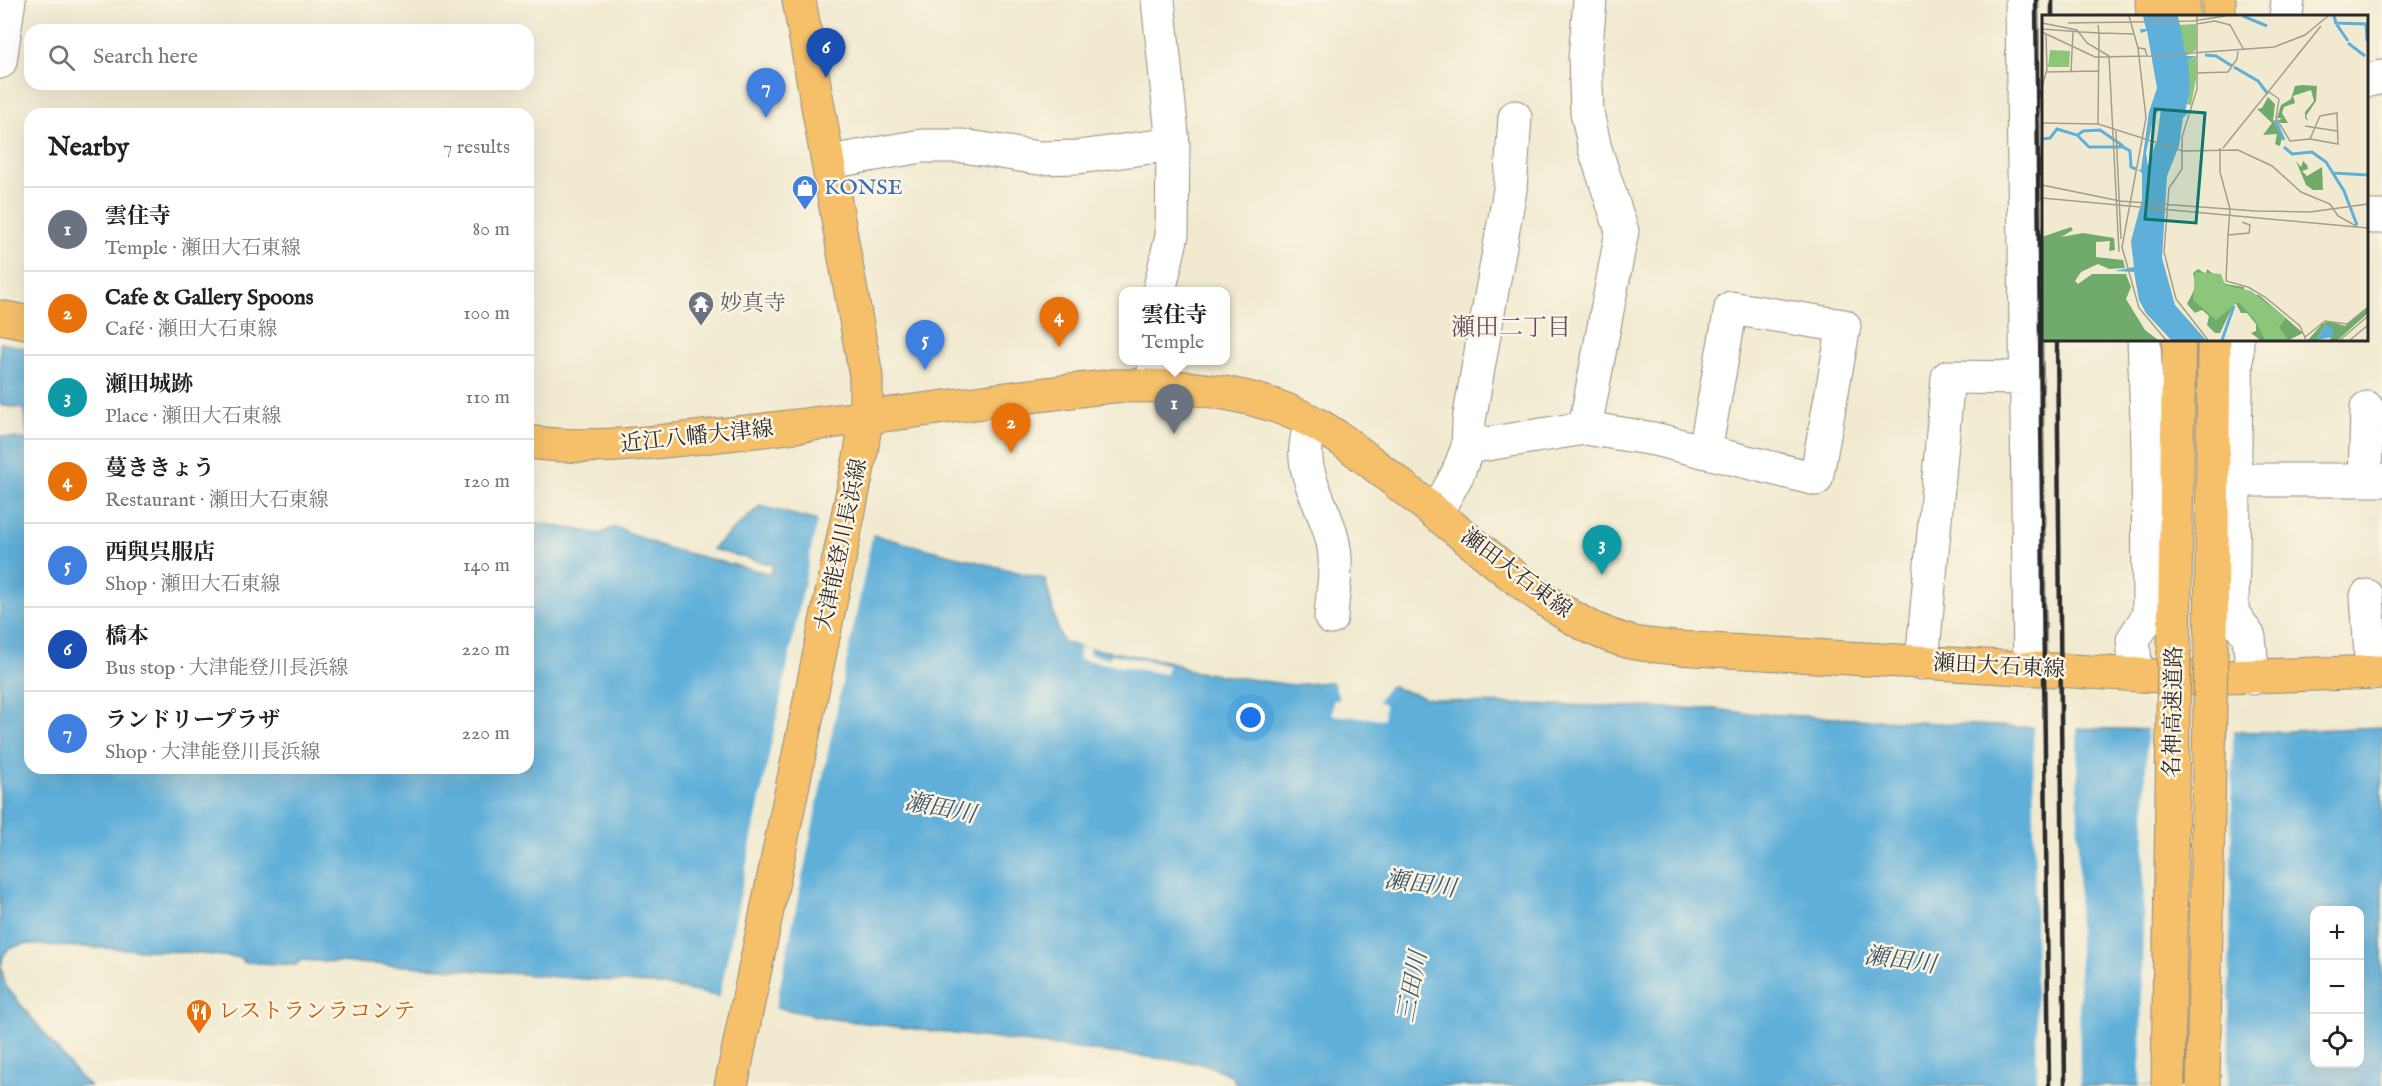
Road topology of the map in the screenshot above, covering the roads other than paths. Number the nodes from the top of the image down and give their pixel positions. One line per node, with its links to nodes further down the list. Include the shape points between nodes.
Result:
1 (9, 0): 10 (street)
2 (799, 0): 16 (main road, 大津能登川長浜線)
3 (1158, 0): 15 (street)
4 (1590, 0): 30 (street, via 1585,58 1587,112 1622,231)
5 (2022, 0): 13 (street)
6 (2152, 0): 8 (main road)
7 (2288, 0): 9 (street)
8 (2153, 15)
9 (2286, 15)
10 (0, 63)
11 (2382, 78): 12 (street)
12 (2367, 81)
13 (2033, 96): 26 (street)
14 (1515, 117): 32 (street, via 1510,190 1469,421)
15 (1173, 144): 16 (street, via 1079,157 1039,158 963,146 922,146); 17 (street, via 1172,235)
16 (829, 162): 28 (main road, 大津能登川長浜線, via 866,376)
17 (1161, 287)
18 (0, 317): 19 (main road)
19 (24, 322)
20 (2144, 340): 43 (street, via 2149,615 2133,640)
21 (2169, 340): 37 (main road)
22 (2179, 340): 37 (main road, 名神高速道路)
23 (2214, 340): 47 (main road, 名神高速道路, bridge)
24 (2237, 340): 34 (street)
25 (1155, 373): 28 (main road, 瀬田大石東線, via 1092,388); 29 (main road, 瀬田大石東線, via 1198,389 1277,407)
26 (2027, 378): 40 (street, via 1948,377); 41 (street)
27 (2367, 408): 35 (street)
28 (866, 418): 31 (main road, 近江八幡大津線, via 631,445 585,447); 45 (main road, 大津能登川長浜線)
29 (1312, 422): 36 (main road, 瀬田大石東線); 39 (street, via 1306,437 1309,480 1335,556)
30 (1585, 428): 32 (street); 33 (street)
31 (534, 443)
32 (1468, 447): 36 (street)
33 (1705, 451): 33 (street, via 1816,479 1844,326 1731,308)
34 (2234, 480): 35 (street); 44 (street, via 2232,612 2249,637)
35 (2374, 480)
36 (1436, 513): 40 (main road, 瀬田大石東線, via 1564,613 1628,642)
37 (2177, 531): 46 (main road, 名神高速道路, bridge)
38 (2367, 596): 42 (street)
39 (1331, 618)
40 (1923, 663): 41 (main road, 瀬田大石東線)
41 (2030, 669): 43 (main road, 瀬田大石東線)
42 (2377, 673): 44 (main road, 瀬田大石東線)
43 (2136, 675): 44 (main road, 瀬田大石東線)
44 (2253, 678)
45 (731, 1086)
46 (2168, 1086)
47 (2204, 1086)

